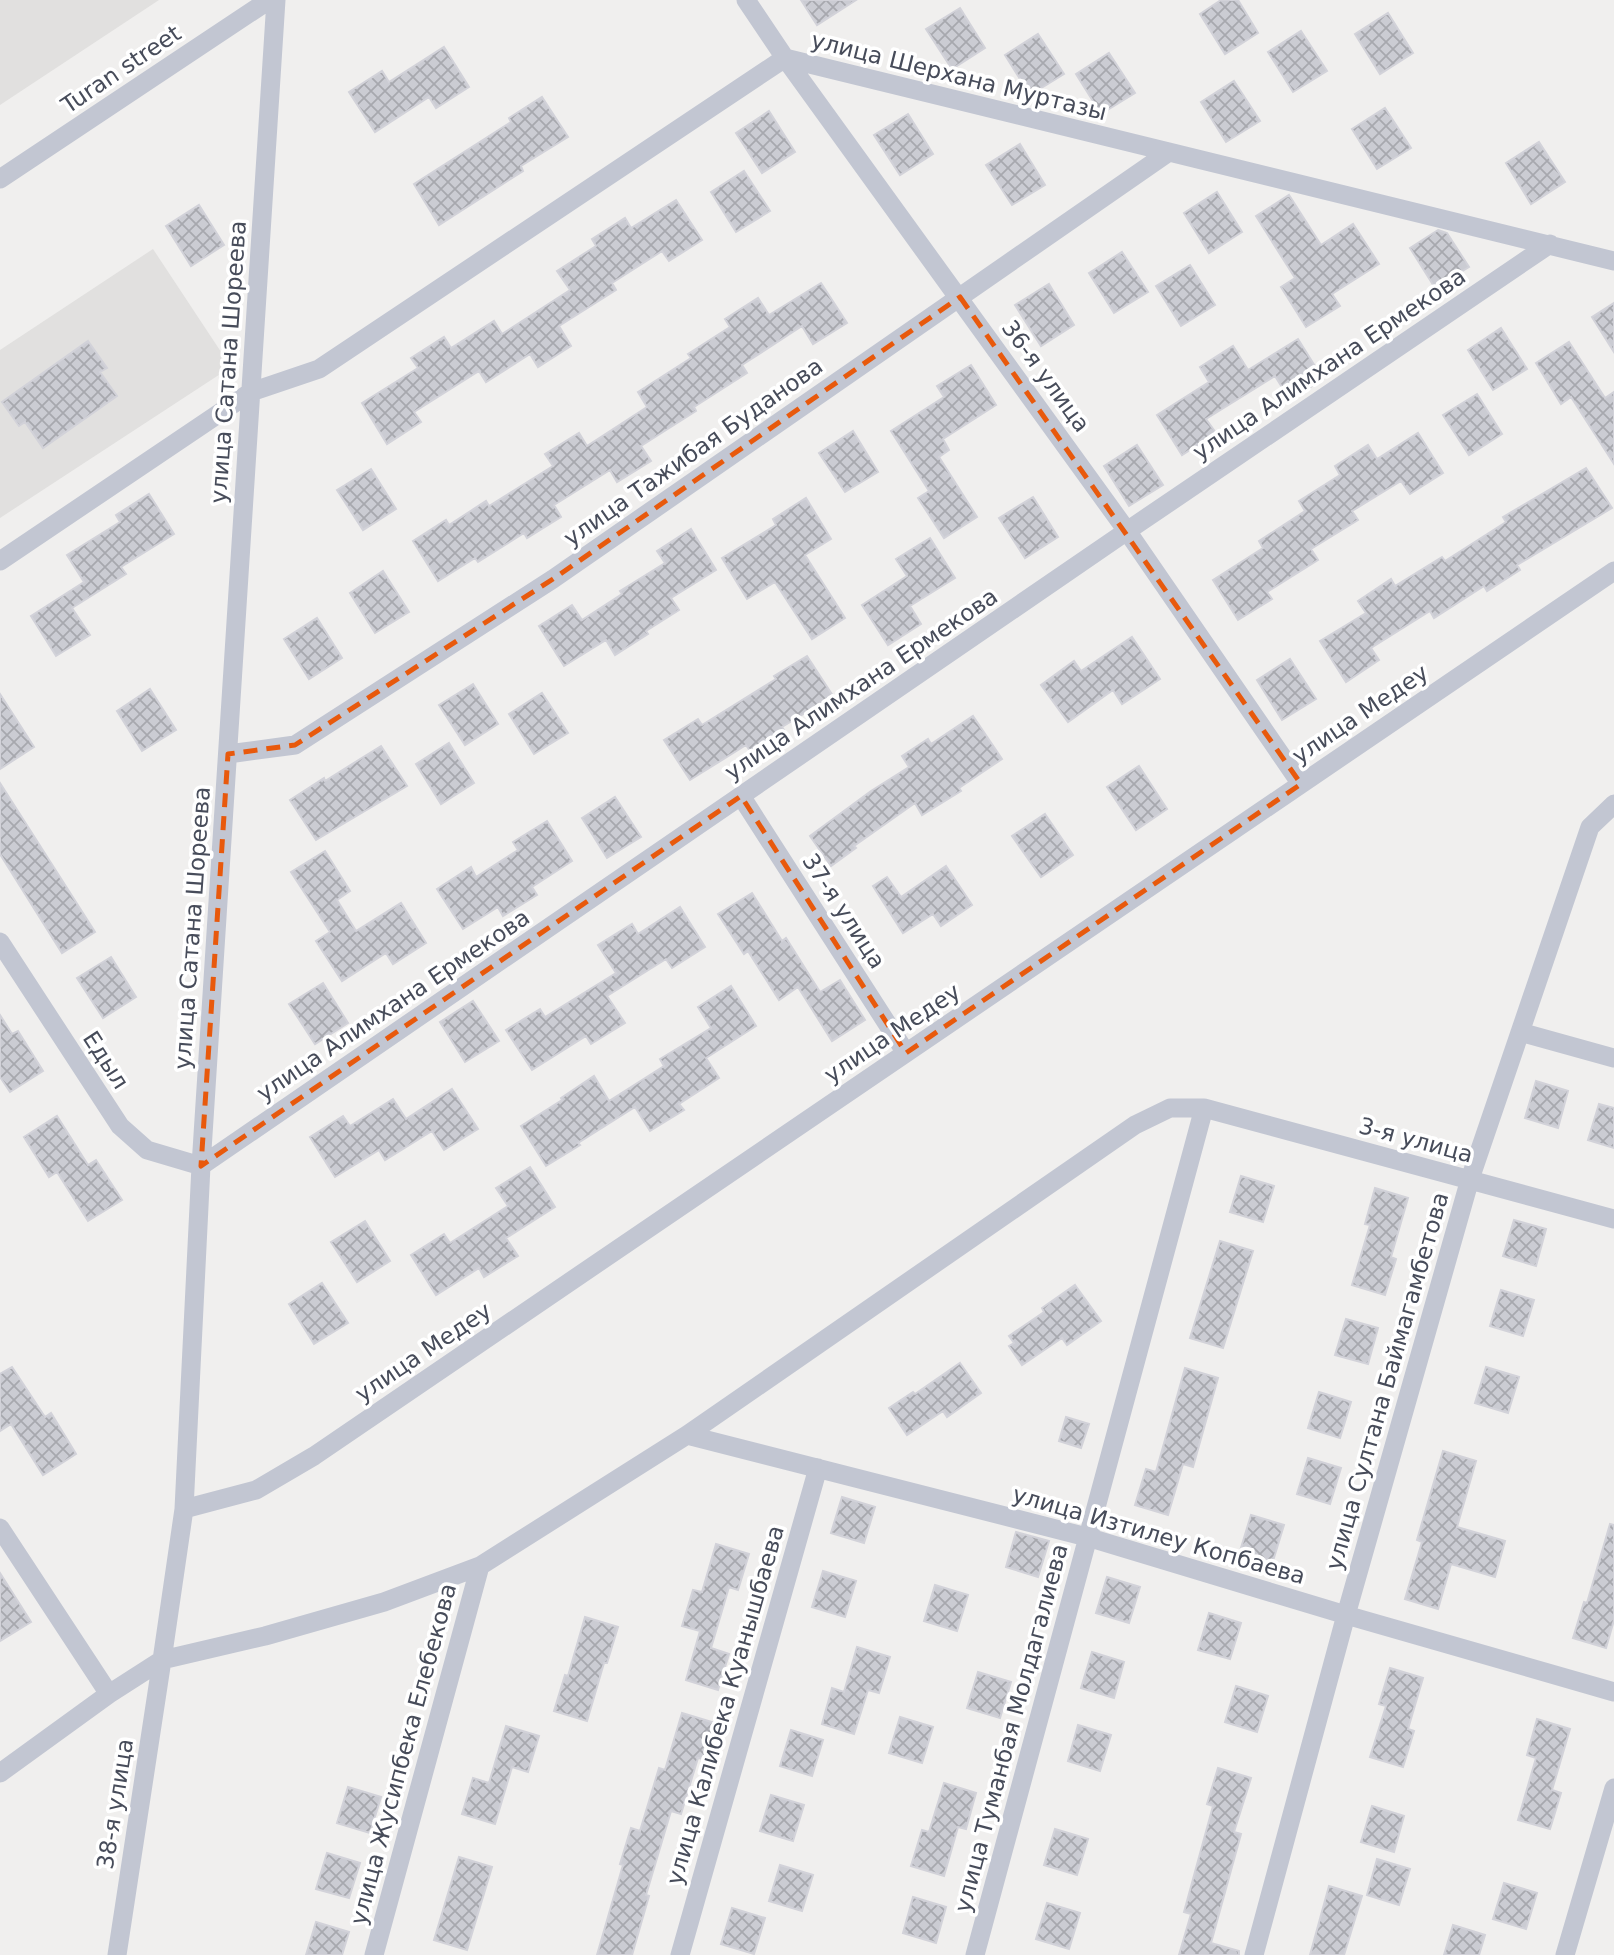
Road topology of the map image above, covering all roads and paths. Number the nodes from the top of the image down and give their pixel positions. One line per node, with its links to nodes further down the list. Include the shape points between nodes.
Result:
1 (269, 0): 6 (street, Turan street)
2 (276, 0): 10 (street, улица Сатана Шореева)
3 (746, 0): 4 (street, 36-я улица)
4 (785, 58): 5 (street, улица Шерхана Муртазы); 9 (street, 36-я улица); 10 (street, улица Шерхана Муртазы, via 320,369)
5 (1169, 152): 7 (street, улица Шерхана Муртазы); 9 (street, улица Тажибая Буданова)
6 (0, 179)
7 (1550, 244): 8 (street, улица Шерхана Муртазы); 11 (street, улица Алимхана Ермекова)
8 (1614, 261)
9 (960, 298): 11 (street, 36-я улица); 14 (street, улица Тажибая Буданова, via 552,579 295,745)
10 (251, 392): 12 (street, улица Шерхана Муртазы); 14 (street, улица Сатана Шореева)
11 (1127, 531): 15 (street, 36-я улица); 16 (street, улица Алимхана Ермекова)
12 (0, 561)
13 (1614, 570): 15 (street, улица Медеу)
14 (228, 754): 23 (street, улица Сатана Шореева)
15 (1301, 784): 20 (street, улица Медеу)
16 (741, 796): 20 (street, 37-я улица); 23 (street, улица Алимхана Ермекова)
17 (1614, 804): 19 (street, улица Султана Баймагамбетова, via 1590,827)
18 (0, 942): 23 (street, Едыл, via 120,1126 147,1150)
19 (1520, 1032): 21 (street); 24 (street, улица Султана Баймагамбетова)
20 (906, 1053): 28 (street, улица Медеу, via 314,1456 257,1490)
21 (1614, 1058)
22 (1205, 1108): 24 (street, 3-я улица); 26 (street, via 1170,1108 1135,1125); 30 (street, улица Туманбая Молдагалиева)
23 (201, 1166): 28 (street, улица Сатана Шореева)
24 (1470, 1179): 25 (street, 3-я улица); 32 (street, улица Султана Баймагамбетова)
25 (1614, 1219)
26 (687, 1436): 27 (street, улица Изтилеу Копбаева); 31 (street)
27 (818, 1468): 30 (street, улица Изтилеу Копбаева); 40 (street, улица Калибека Куанышбаева)
28 (184, 1509): 33 (street, улица Сатана Шореева)
29 (0, 1528): 35 (street)
30 (1087, 1537): 32 (street, улица Изтилеу Копбаева); 41 (street, улица Туманбая Молдагалиева)
31 (480, 1566): 33 (street, via 384,1602); 39 (street, улица Жусипбека Елебекова)
32 (1346, 1615): 34 (street, улица Изтилеу Копбаева); 42 (street, улица Султана Баймагамбетова)
33 (162, 1660): 35 (street); 38 (street, 38-я улица)
34 (1614, 1692)
35 (108, 1694): 36 (street)
36 (0, 1773)
37 (1614, 1788): 43 (street)
38 (117, 1955)
39 (373, 1955)
40 (680, 1955)
41 (975, 1955)
42 (1254, 1955)
43 (1565, 1955)

